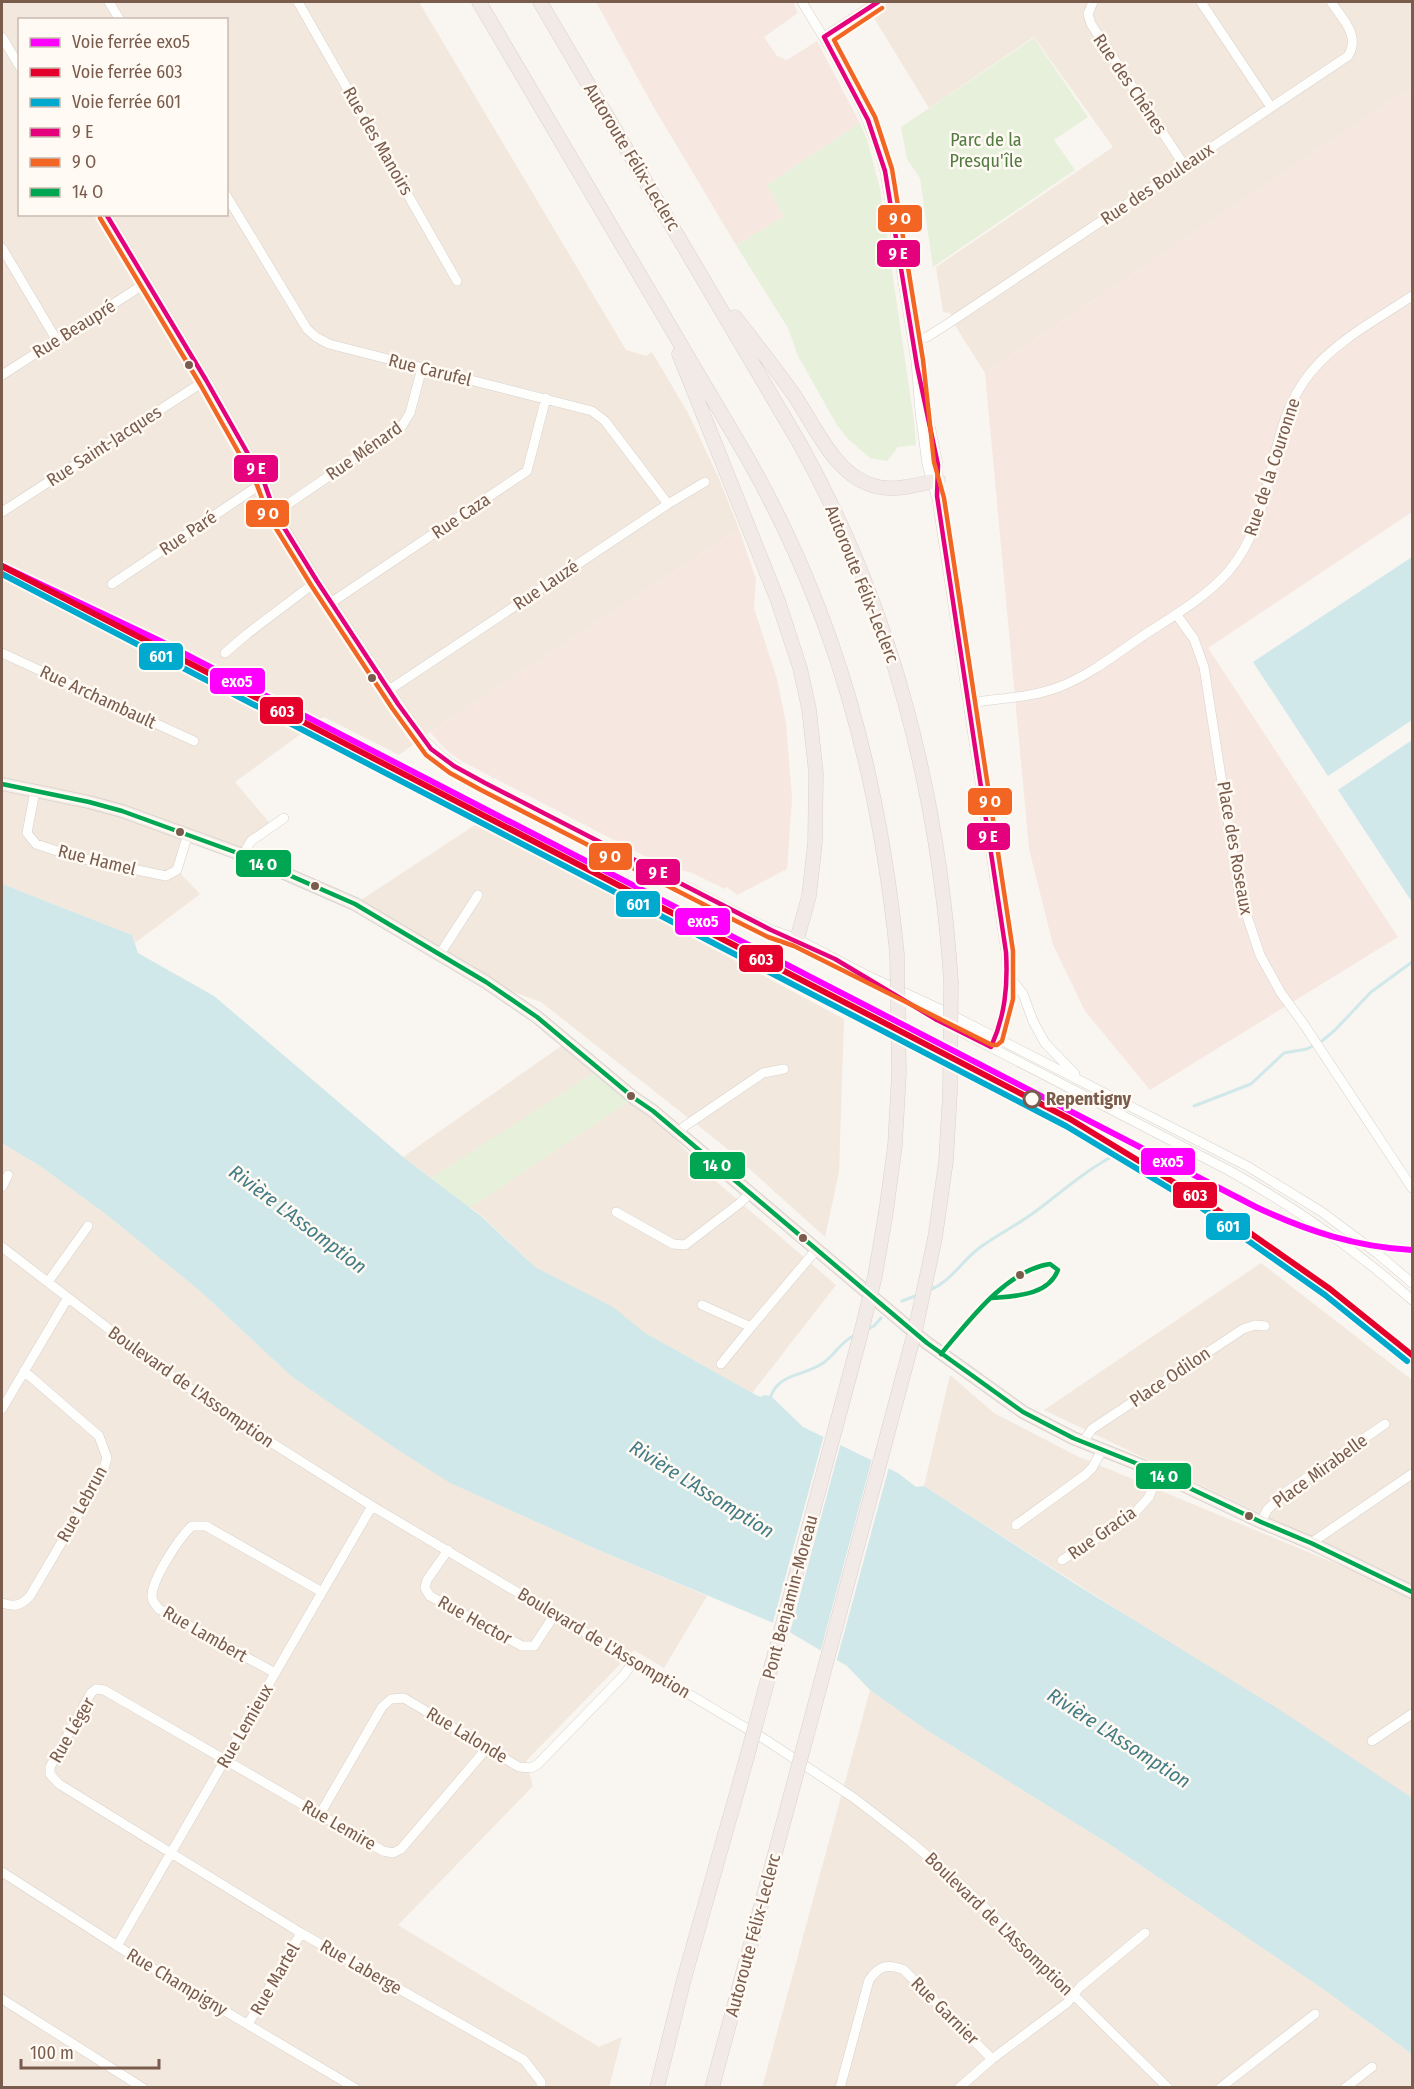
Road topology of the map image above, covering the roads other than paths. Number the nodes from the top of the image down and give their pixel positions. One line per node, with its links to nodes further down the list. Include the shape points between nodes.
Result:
1 (110, 2): 10 (street)
2 (298, 2): 20 (street, Rue des Manoirs)
3 (479, 2): 23 (highway)
4 (540, 2): 19 (highway, Autoroute Félix-Leclerc)
5 (802, 2): 12 (street)
6 (878, 2): 12 (street)
7 (1092, 2): 15 (street, Rue des Chênes, via 1089,21)
8 (1201, 2): 14 (street)
9 (1331, 2): 14 (street, Rue des Bouleaux, via 1352,34 1350,52)
10 (119, 18)
11 (2, 37): 13 (street)
12 (824, 37): 25 (street, via 862,108 879,152 892,205)
13 (18, 64)
14 (1271, 107): 15 (street, Rue des Bouleaux)
15 (1184, 165): 25 (street, Rue des Bouleaux, via 949,323)
16 (228, 198): 26 (street, Rue Carufel, via 307,329 316,337 329,344)
17 (107, 216): 21 (street)
18 (2, 248): 24 (street)
19 (694, 262): 30 (highway, via 845,468 861,481 879,487); 117 (highway, Autoroute Félix-Leclerc, bridge, via 810,462 853,552 885,634 915,737 934,826 951,982 946,1161 915,1331)
20 (457, 281)
21 (146, 283): 24 (street, Rue Beaupré); 28 (street)
22 (1413, 296): 39 (street, Rue de la Couronne, via 1338,346 1311,372 1287,412 1258,518 1242,552 1220,580)
23 (663, 313): 51 (highway, via 769,576 803,681 814,749 816,811 811,884); 105 (highway, Pont Benjamin-Moreau, bridge, via 774,507 827,631 856,720 874,792 889,882 897,954 899,1073 895,1145 875,1276)
24 (56, 339): 27 (street, Rue Beaupré)
25 (913, 342): 30 (street, via 936,453)
26 (422, 368): 29 (street, Rue Carufel); 35 (street, Rue Ménard, via 410,413 402,426)
27 (2, 375)
28 (206, 380): 31 (street); 34 (street, Rue Saint-Jacques)
29 (546, 398): 33 (street, Rue Carufel, via 592,411 605,422); 38 (street, Rue Caza, via 527,471)
30 (935, 480): 43 (street)
31 (264, 482): 35 (street); 37 (street, Rue Paré)
32 (705, 482): 33 (street, Rue Lauzé)
33 (668, 504): 42 (street, Rue Lauzé)
34 (2, 512)
35 (276, 513): 36 (street)
36 (317, 581): 38 (street); 41 (street)
37 (112, 584)
38 (332, 602): 42 (street)
39 (1176, 614): 43 (street, Rue de la Couronne, via 1060,686 1027,696); 62 (street, Place des Roseaux, via 1194,639 1204,667 1239,892 1249,927 1281,993)
40 (2, 653): 44 (street, Rue Archambault)
41 (225, 653)
42 (389, 690): 51 (street, via 422,738 442,758 771,930)
43 (969, 703): 53 (street)
44 (194, 741)
45 (2, 784): 46 (main road)
46 (35, 791): 48 (main road, via 89,802); 48 (street, Rue Hamel, via 27,833 36,844 75,857 166,876 177,870)
47 (284, 818): 49 (street, via 250,841)
48 (188, 834): 49 (main road)
49 (243, 855): 52 (main road, via 355,904)
50 (478, 895): 52 (street)
51 (797, 939): 54 (street)
52 (440, 954): 59 (main road, via 537,1017)
53 (1007, 973): 55 (street, via 1005,1004); 58 (street, via 1023,994 1045,1043)
54 (866, 975): 55 (street); 56 (street, via 936,1019)
55 (995, 1038): 56 (street); 58 (street)
56 (991, 1047): 71 (street, via 1274,1196 1350,1248)
57 (784, 1069): 59 (street, via 763,1073)
58 (1084, 1081): 69 (street, via 1283,1187 1339,1224)
59 (679, 1132): 63 (main road)
60 (8, 1175): 61 (street)
61 (2, 1187)
62 (1413, 1188)
63 (750, 1193): 64 (street, via 685,1245 673,1244); 67 (main road)
64 (616, 1212)
65 (88, 1226): 68 (street)
66 (2, 1247): 68 (street, Boulevard de L'Assomption)
67 (816, 1250): 74 (street); 79 (main road, via 965,1372 1029,1416)
68 (48, 1282): 70 (street, Boulevard de L'Assomption)
69 (1413, 1284)
70 (67, 1299): 76 (street); 83 (street, Boulevard de L'Assomption, via 245,1426)
71 (1413, 1300)
72 (702, 1305): 74 (street)
73 (1265, 1326): 79 (street, Place Odilon, via 1243,1329 1092,1429)
74 (752, 1327): 75 (street)
75 (721, 1364)
76 (24, 1371): 77 (street); 91 (street, Rue Lebrun, via 99,1436 106,1458 103,1472 30,1596 14,1606)
77 (2, 1409)
78 (1385, 1424): 84 (street, Place Mirabelle, via 1282,1494)
79 (1083, 1442): 80 (main road)
80 (1102, 1450): 81 (main road); 85 (street, via 1086,1475)
81 (1158, 1474): 84 (main road); 88 (street, Rue Gracia, via 1149,1497 1133,1515)
82 (1413, 1474): 86 (street)
83 (372, 1506): 87 (street, Boulevard de L'Assomption); 89 (street, Rue Lemieux)
84 (1261, 1522): 86 (main road)
85 (1016, 1525)
86 (1311, 1543): 90 (main road)
87 (448, 1550): 92 (street, Boulevard de L'Assomption); 92 (street, Rue Hector, via 427,1580 430,1596 522,1646 534,1646)
88 (1062, 1560)
89 (322, 1592): 94 (street, Rue Lemieux); 94 (street, Rue Lambert, via 206,1526 192,1526 184,1534 159,1575 152,1594 159,1609)
90 (1413, 1592)
91 (2, 1603)
92 (555, 1614): 93 (street, Boulevard de L'Assomption)
93 (634, 1661): 97 (street, Rue Lalonde, via 534,1767 519,1767); 106 (street, Boulevard de L'Assomption, via 788,1754 872,1811 953,1877)
94 (275, 1673): 98 (street, Rue Lemieux)
95 (1413, 1714): 96 (street)
96 (1372, 1741)
97 (487, 1748): 99 (street, Rue Lemire, via 401,1849 393,1853); 99 (street, Rue Lalonde, via 404,1698 391,1699 382,1707)
98 (226, 1758): 99 (street, Rue Lemire); 100 (street, Rue Lemieux); 100 (street, Rue Léger, via 104,1690 96,1689 85,1701 53,1760 50,1774 59,1784)
99 (320, 1814)
100 (171, 1853): 102 (street, Rue Laberge); 104 (street, Rue Lemieux)
101 (2, 1872): 104 (street, Rue Champigny)
102 (301, 1933): 109 (street, Rue Martel); 114 (street, Rue Laberge, via 524,2060 541,2082)
103 (1145, 1933): 106 (street)
104 (117, 1946): 109 (street, Rue Champigny)
105 (684, 1979): 115 (highway); 116 (highway)
106 (1073, 1995): 110 (street); 120 (street, Boulevard de L'Assomption)
107 (2, 1999): 112 (street)
108 (1315, 2014): 121 (street)
109 (249, 2024): 113 (street, Rue Champigny)
110 (992, 2059): 118 (street, Rue Garnier, via 904,1970 886,1965 869,1980); 119 (street)
111 (1372, 2067): 122 (street)
112 (143, 2088)
113 (355, 2088)
114 (541, 2088)
115 (649, 2088)
116 (657, 2088)
117 (712, 2088)
118 (840, 2088)
119 (959, 2088)
120 (1168, 2088)
121 (1220, 2088)
122 (1345, 2088)

